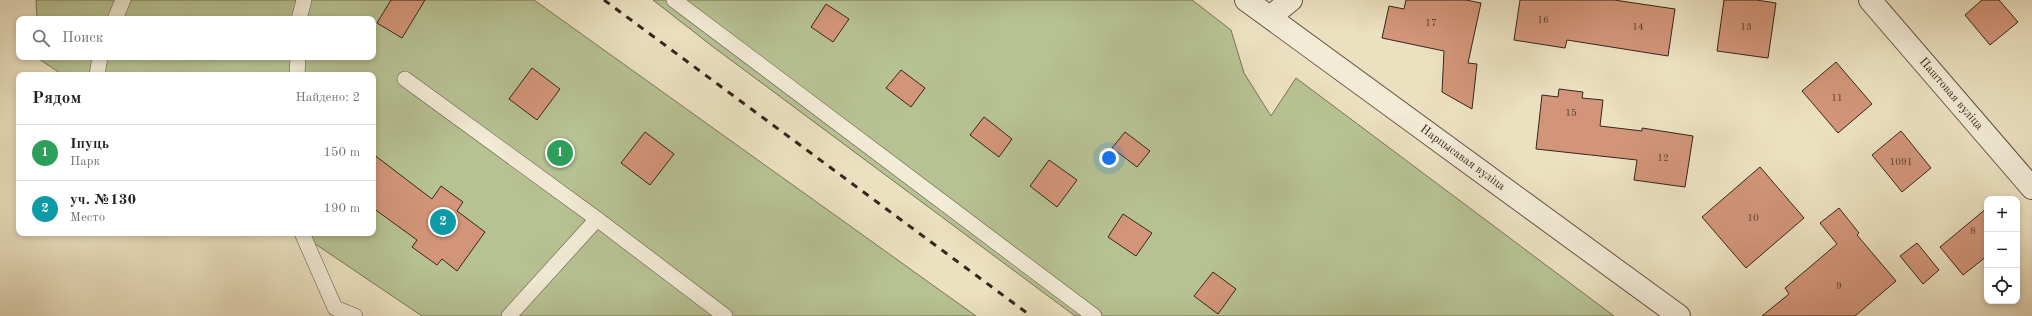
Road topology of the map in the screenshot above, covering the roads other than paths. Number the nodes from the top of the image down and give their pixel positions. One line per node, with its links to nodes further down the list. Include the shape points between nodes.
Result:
1 (123, 0): 7 (lane)
2 (304, 0): 8 (lane)
3 (674, 0): 21 (lane)
4 (1246, 0): 9 (street, Нарцысавая вуліца)
5 (1291, 0): 9 (street)
6 (1870, 0): 15 (street, Паштовая вуліца)
7 (116, 16)
8 (300, 16)
9 (1270, 17): 22 (street, Нарцысавая вуліца)
10 (100, 60): 12 (lane)
11 (298, 60): 13 (lane)
12 (98, 72)
13 (297, 72)
14 (405, 79): 16 (lane)
15 (2032, 188)
16 (597, 219): 19 (lane); 20 (lane)
17 (303, 236): 18 (lane, via 335,308)
18 (355, 316)
19 (509, 316)
20 (725, 316)
21 (1094, 316)
22 (1679, 316)

